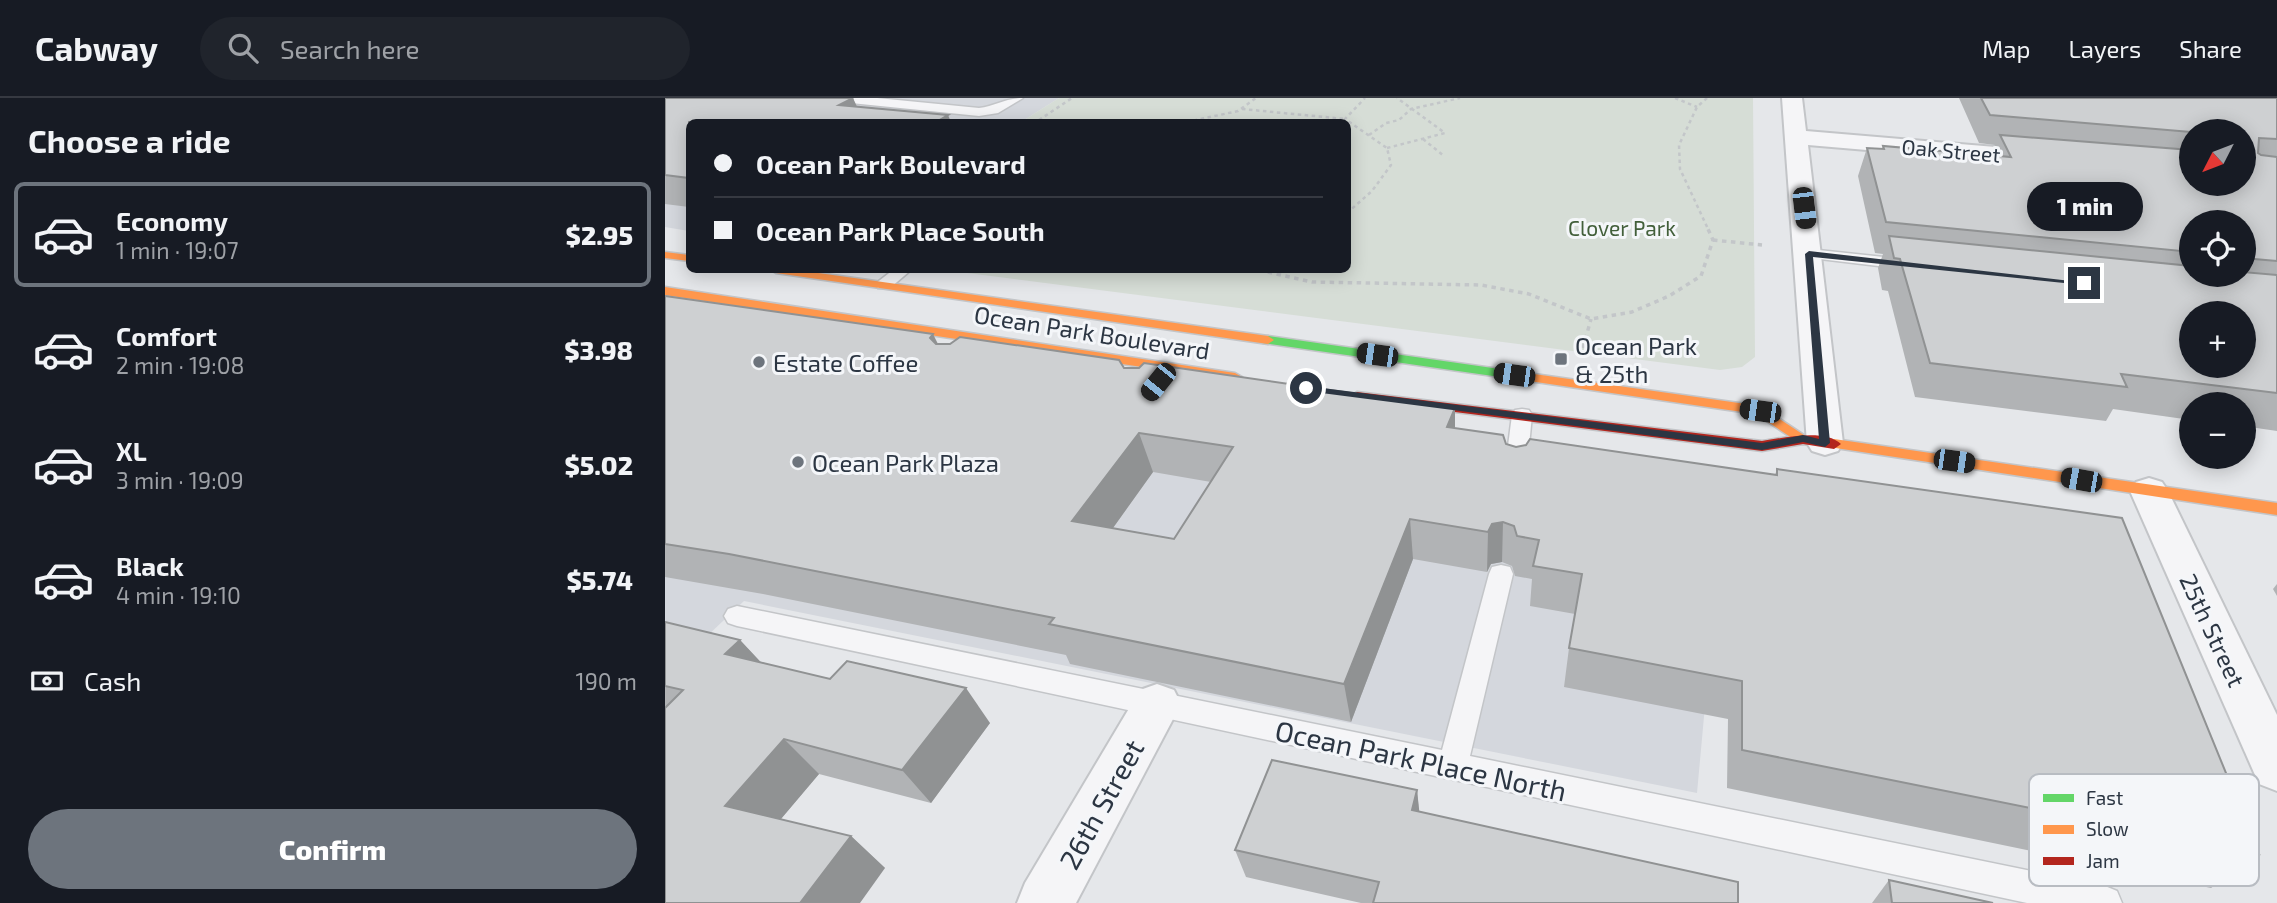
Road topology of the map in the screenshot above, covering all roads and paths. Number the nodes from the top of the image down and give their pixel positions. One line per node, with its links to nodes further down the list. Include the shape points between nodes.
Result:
1 (841, 98): 2 (lane, via 979,112)
2 (1017, 98)
3 (1072, 98): 15 (path)
4 (1257, 98): 13 (path)
5 (1365, 98): 14 (path)
6 (1397, 98): 12 (path)
7 (1460, 98): 12 (path)
8 (1675, 98): 11 (path)
9 (1707, 98): 11 (path)
10 (1792, 98): 19 (street)
11 (1697, 107): 25 (path, via 1679,145 1680,169)
12 (1411, 108): 18 (path, via 1399,120); 20 (path, via 1445,133)
13 (1242, 109): 14 (path); 16 (path)
14 (1345, 118)
15 (1040, 119)
16 (1200, 119)
17 (1351, 122): 18 (path)
18 (1369, 135): 21 (path)
19 (1795, 137): 23 (street, Oak Street); 27 (street)
20 (1422, 139): 21 (path); 22 (path)
21 (1387, 148): 24 (path, via 1391,165)
22 (1444, 156)
23 (2068, 160)
24 (1351, 209)
25 (1713, 240): 26 (path); 37 (path, via 1701,276 1632,312)
26 (1762, 245)
27 (1809, 254): 30 (lane); 46 (street)
28 (665, 255): 29 (street)
29 (686, 258)
30 (1932, 267)
31 (799, 273): 35 (street, Ocean Park Boulevard)
32 (899, 273): 35 (lane)
33 (1272, 273): 34 (path)
34 (1277, 274): 37 (path, via 1312,282 1481,285 1529,294)
35 (884, 284): 46 (street, Ocean Park Boulevard, via 1760,411)
36 (665, 291): 38 (street, Ocean Park Boulevard)
37 (1591, 319): 40 (path)
38 (1003, 340): 39 (lane); 41 (street, Ocean Park Boulevard)
39 (984, 356)
40 (1581, 357)
41 (1170, 367): 42 (street, Ocean Park Boulevard); 43 (lane)
42 (1252, 380)
43 (1153, 388)
44 (1347, 394): 45 (street, Ocean Park Boulevard)
45 (1522, 415): 46 (street, Ocean Park Boulevard, via 1762,446); 47 (lane)
46 (1814, 441): 48 (street, Ocean Park Boulevard)
47 (1515, 477)
48 (2149, 491): 49 (street, Ocean Park Boulevard); 54 (street, 25th Street)
49 (2277, 509)
50 (1501, 574): 53 (lane)
51 (737, 616): 52 (lane, Ocean Park Place North)
52 (1157, 704): 53 (lane, Ocean Park Place North); 55 (street, 26th Street)
53 (1452, 767): 56 (lane, Ocean Park Place North)
54 (2277, 768)
55 (1045, 903)
56 (2105, 903)

